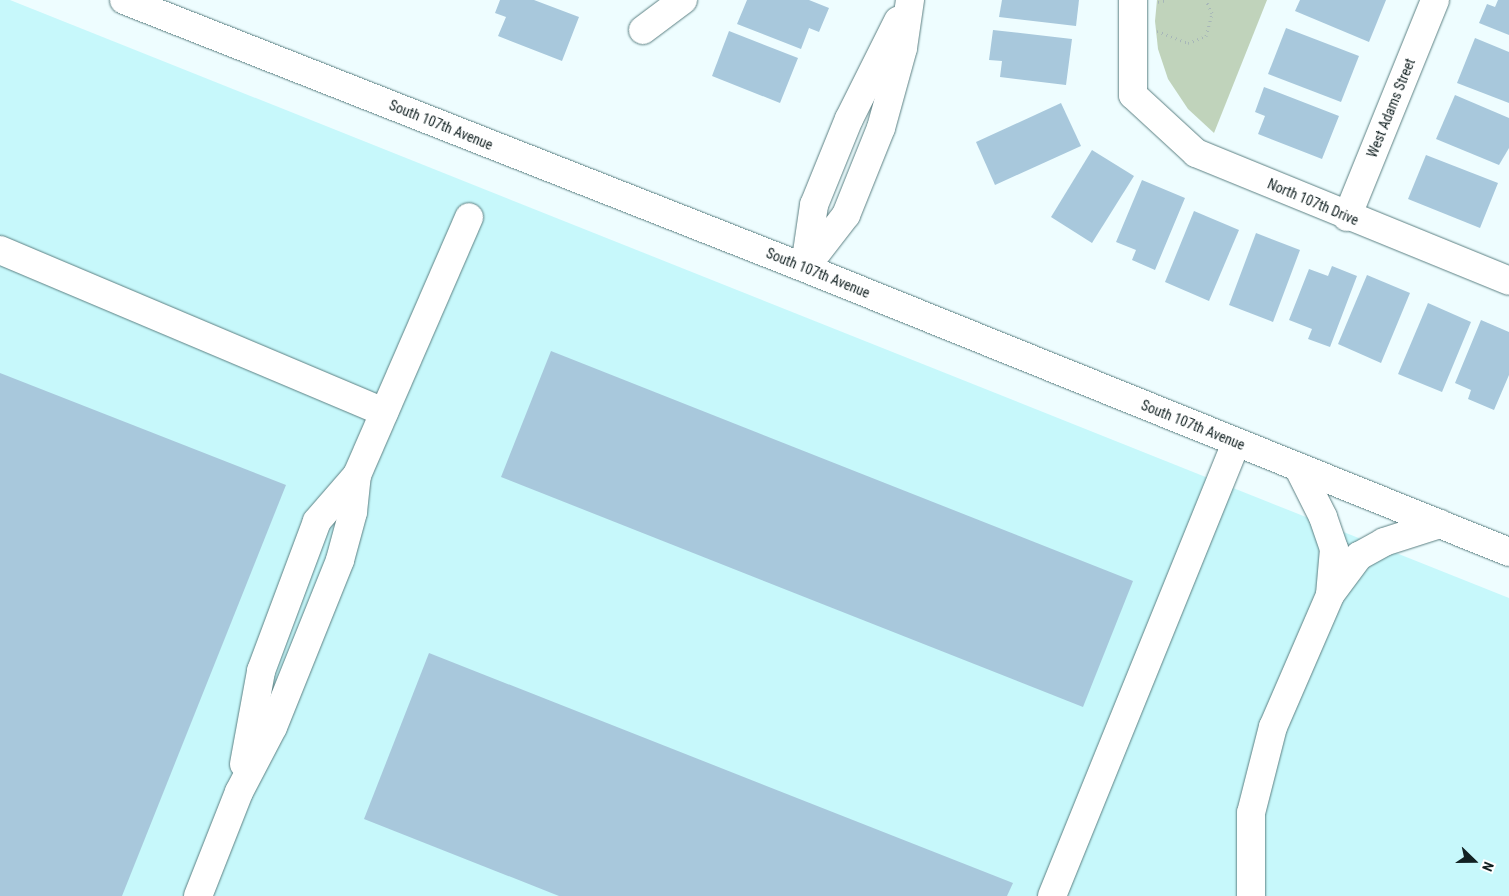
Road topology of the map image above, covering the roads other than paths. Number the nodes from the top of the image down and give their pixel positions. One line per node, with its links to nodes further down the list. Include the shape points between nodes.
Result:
1 (124, 0): 10 (main road, South 107th Avenue)
2 (684, 0): 6 (main road)
3 (910, 0): 10 (main road, via 903,48 882,128 846,215)
4 (1435, 0): 8 (main road, West Adams Street)
5 (1145, 1): 8 (main road, North 107th Drive, via 1133,96 1196,153)
6 (643, 30)
7 (469, 217): 12 (main road)
8 (1347, 217): 11 (main road, North 107th Drive)
9 (0, 250): 12 (main road)
10 (805, 268): 13 (main road, South 107th Avenue)
11 (1509, 281)
12 (384, 412): 18 (main road, via 358,475 317,521 261,671 239,792)
13 (1236, 443): 14 (main road, South 107th Avenue); 19 (main road)
14 (1298, 467): 15 (main road, South 107th Avenue); 17 (main road, via 1323,517 1334,549)
15 (1440, 524): 16 (main road, South 107th Avenue); 17 (main road, via 1384,542 1359,556)
16 (1509, 552)
17 (1330, 595): 20 (main road, via 1273,727 1251,813)
18 (198, 896)
19 (1052, 896)
20 (1251, 896)

